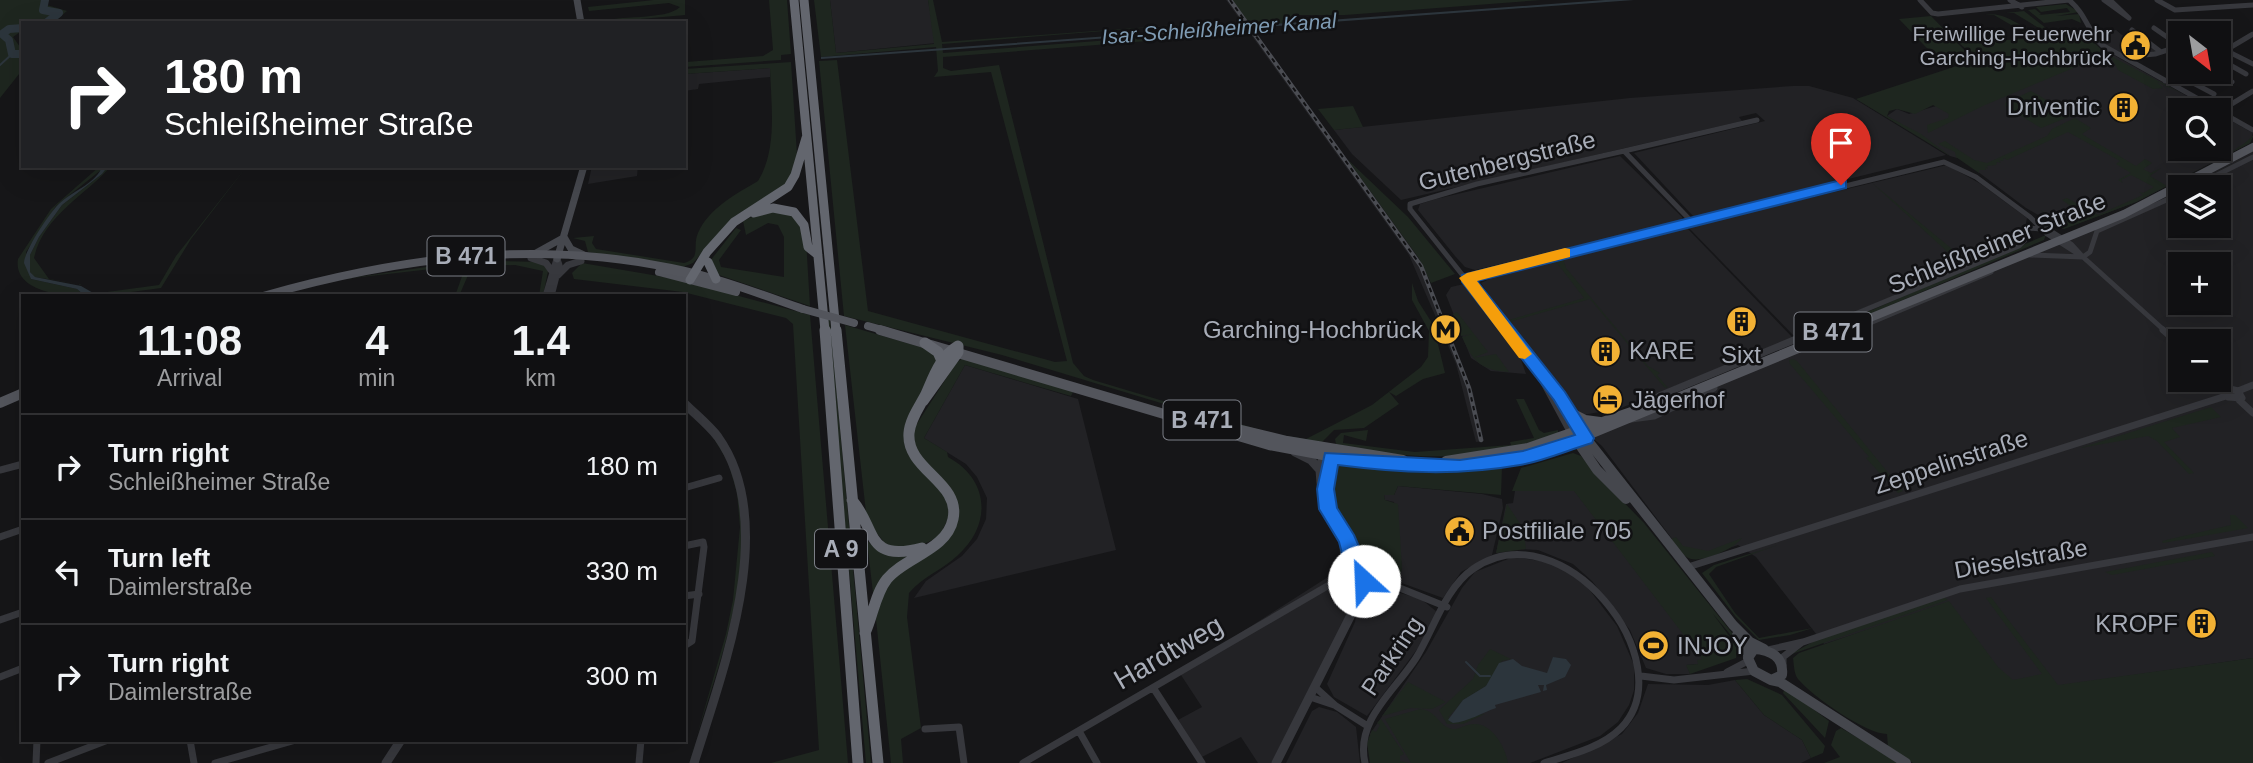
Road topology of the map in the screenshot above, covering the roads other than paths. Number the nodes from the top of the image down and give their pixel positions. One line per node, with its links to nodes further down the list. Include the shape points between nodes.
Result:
1 (577, 0): 14 (main road)
2 (794, 0): 39 (highway, A 9)
3 (804, 0): 96 (highway, A 9)
4 (1920, 0): 13 (street, via 1935,14)
5 (2010, 0): 13 (street)
6 (2069, 0): 13 (street); 24 (street, via 2083,12 2095,38)
7 (2104, 0): 8 (street, via 2129,19)
8 (2110, 0)
9 (2157, 0): 12 (street, via 2170,9)
10 (2234, 0): 12 (street)
11 (2253, 5): 12 (street)
12 (2242, 6)
13 (2022, 7)
14 (581, 21)
15 (2154, 27): 18 (street)
16 (2132, 30): 21 (street)
17 (2253, 34): 19 (street)
18 (2168, 37)
19 (2231, 47)
20 (2168, 50): 21 (street)
21 (2161, 52): 24 (street)
22 (2231, 53): 23 (street)
23 (2235, 55): 25 (street); 26 (street)
24 (2122, 57): 30 (street)
25 (2231, 57)
26 (2253, 64)
27 (2231, 67): 28 (street)
28 (2246, 74)
29 (2168, 80): 30 (street)
30 (2165, 81): 34 (street)
31 (2195, 84): 33 (street)
32 (2253, 91): 35 (street)
33 (2214, 94)
34 (2196, 98)
35 (2231, 104)
36 (2231, 118): 38 (street)
37 (1757, 120): 41 (street, Gutenbergstraße)
38 (2253, 130)
39 (806, 138): 54 (highway, A 9); 59 (highway, via 790,185 743,213)
40 (2253, 147): 51 (main road, Schleißheimer Straße / B 471, via 2147,204)
41 (1624, 151): 46 (street, Gutenbergstraße); 60 (street, Gutenbergstraße, via 1410,204)
42 (2253, 157): 44 (street)
43 (582, 168): 50 (main road)
44 (2217, 175)
45 (2168, 199): 55 (street, Schleißheimer Straße, via 2097,231 2090,252)
46 (1692, 222): 47 (street, via 1952,160); 60 (street)
47 (2035, 222): 48 (street, Schleißheimer Straße); 49 (street); 51 (street)
48 (2028, 228): 49 (street, Schleißheimer Straße); 83 (street, Schleißheimer Straße, via 2019,246 1659,396)
49 (2041, 229): 51 (street)
50 (564, 237): 52 (main road); 53 (main road); 56 (main road)
51 (2059, 238): 55 (street); 78 (main road, Schleißheimer Straße / B 471)
52 (534, 256): 53 (main road, B 471); 58 (street); 62 (main road, B 471, via 373,270)
53 (558, 256): 56 (main road, B 471); 58 (street)
54 (818, 256): 57 (highway, via 808,247 800,217 773,208 745,218); 145 (highway, A 9)
55 (2082, 257): 67 (street); 86 (street, Schleißheimer Straße, via 2029,256 1654,416)
56 (583, 258): 58 (street); 59 (main road, B 471)
57 (708, 262): 59 (highway); 61 (highway)
58 (554, 274): 63 (street); 64 (street)
59 (693, 276): 61 (main road, B 471); 65 (main road, B 471)
60 (1467, 278): 71 (street)
61 (716, 279): 65 (main road, B 471)
62 (271, 294)
63 (547, 294)
64 (551, 294)
65 (761, 296): 66 (main road, B 471, bridge)
66 (868, 326): 68 (main road, B 471); 69 (main road, B 471)
67 (2168, 334)
68 (925, 343): 69 (main road, B 471); 70 (highway)
69 (955, 350): 70 (highway); 72 (main road, B 471); 80 (highway)
70 (942, 361): 80 (highway)
71 (1542, 378): 84 (street); 88 (street)
72 (1082, 385): 89 (main road, B 471); 90 (main road, B 471)
73 (2253, 385): 74 (street)
74 (2238, 391): 76 (street); 79 (street)
75 (2226, 392): 79 (street); 103 (street, Zeppelinstraße)
76 (2231, 392)
77 (21, 394): 81 (main road)
78 (1675, 398): 83 (main road, Schleißheimer Straße / B 471); 86 (main road, Schleißheimer Straße / B 471)
79 (2239, 400): 85 (street)
80 (923, 401): 100 (highway, via 909,431 909,447 920,465 944,487 954,509 950,527)
81 (0, 403)
82 (686, 405): 144 (street, via 718,436 736,468 745,536 732,629)
83 (1645, 407): 87 (main road, Schleißheimer Straße / B 471)
84 (1569, 412): 87 (main road); 88 (street)
85 (2253, 413)
86 (1632, 419): 88 (main road, Schleißheimer Straße / B 471)
87 (1604, 422): 88 (main road, Schleißheimer Straße / B 471)
88 (1578, 436): 90 (main road, Schleißheimer Straße / B 471, via 1523,458 1460,467 1400,466); 103 (main road)
89 (1292, 450): 90 (main road, B 471); 92 (street)
90 (1328, 453): 92 (street); 104 (street, via 1328,509 1348,540)
91 (21, 466): 93 (street)
92 (1320, 470): 102 (street, via 1320,499 1343,541)
93 (0, 472)
94 (719, 478): 95 (street)
95 (686, 487)
96 (852, 500): 100 (highway, via 880,547 908,552); 114 (highway, A 9)
97 (21, 530): 98 (street)
98 (0, 537)
99 (2253, 537): 115 (street, Dieselstraße, via 1960,589)
100 (935, 544): 114 (highway, via 883,584)
101 (686, 546): 108 (street, via 703,542)
102 (1345, 565): 104 (street); 106 (street, via 1336,571)
103 (1686, 568): 117 (main road, via 1733,625 1750,642); 118 (main road)
104 (1359, 569): 105 (street, Parkring); 107 (street)
105 (1384, 583): 107 (street, Parkring); 110 (street, Parkring)
106 (1339, 584): 107 (street); 112 (street, via 1348,596); 125 (street, Hardtweg)
107 (1360, 587): 112 (street)
108 (699, 594): 109 (street); 116 (street, via 692,641)
109 (686, 596)
110 (1447, 607): 121 (street, Parkring, via 1465,575 1487,561 1515,553 1547,557 1578,574 1599,596 1628,636); 129 (street, Parkring, via 1416,659)
111 (21, 613): 113 (street)
112 (1350, 613): 124 (street)
113 (0, 620)
114 (864, 635): 146 (highway, A 9)
115 (1803, 642): 117 (street, Dieselstraße); 120 (street, via 1783,657)
116 (686, 645)
117 (1766, 649): 118 (main road, via 1754,649); 120 (main road, via 1778,657)
118 (1750, 662): 121 (street, via 1726,673 1674,680); 123 (main road)
119 (21, 669): 122 (street)
120 (1783, 669): 123 (main road); 127 (main road)
121 (1641, 676): 153 (street, via 1635,707 1620,729 1599,743)
122 (0, 677)
123 (1771, 680): 127 (main road)
124 (1315, 687): 126 (street); 128 (street, Parkring)
125 (1154, 688): 131 (street, Hardtweg); 150 (street)
126 (1310, 698): 128 (street, Parkring); 151 (street)
127 (1804, 698): 154 (main road)
128 (1336, 706): 129 (street, Parkring)
129 (1366, 725): 152 (street, Parkring)
130 (925, 729): 147 (street, via 959,727)
131 (1079, 730): 148 (street, Hardtweg); 149 (street)
132 (37, 742): 138 (street)
133 (103, 742): 139 (street)
134 (190, 742): 140 (street)
135 (289, 742): 141 (street)
136 (400, 742): 142 (street)
137 (641, 742): 143 (street)
138 (36, 763)
139 (48, 763)
140 (194, 763)
141 (215, 763)
142 (386, 763)
143 (639, 763)
144 (694, 763)
145 (859, 763)
146 (878, 763)
147 (964, 763)
148 (1023, 763)
149 (1097, 763)
150 (1202, 763)
151 (1276, 763)
152 (1365, 763)
153 (1544, 763)
154 (1906, 763)

